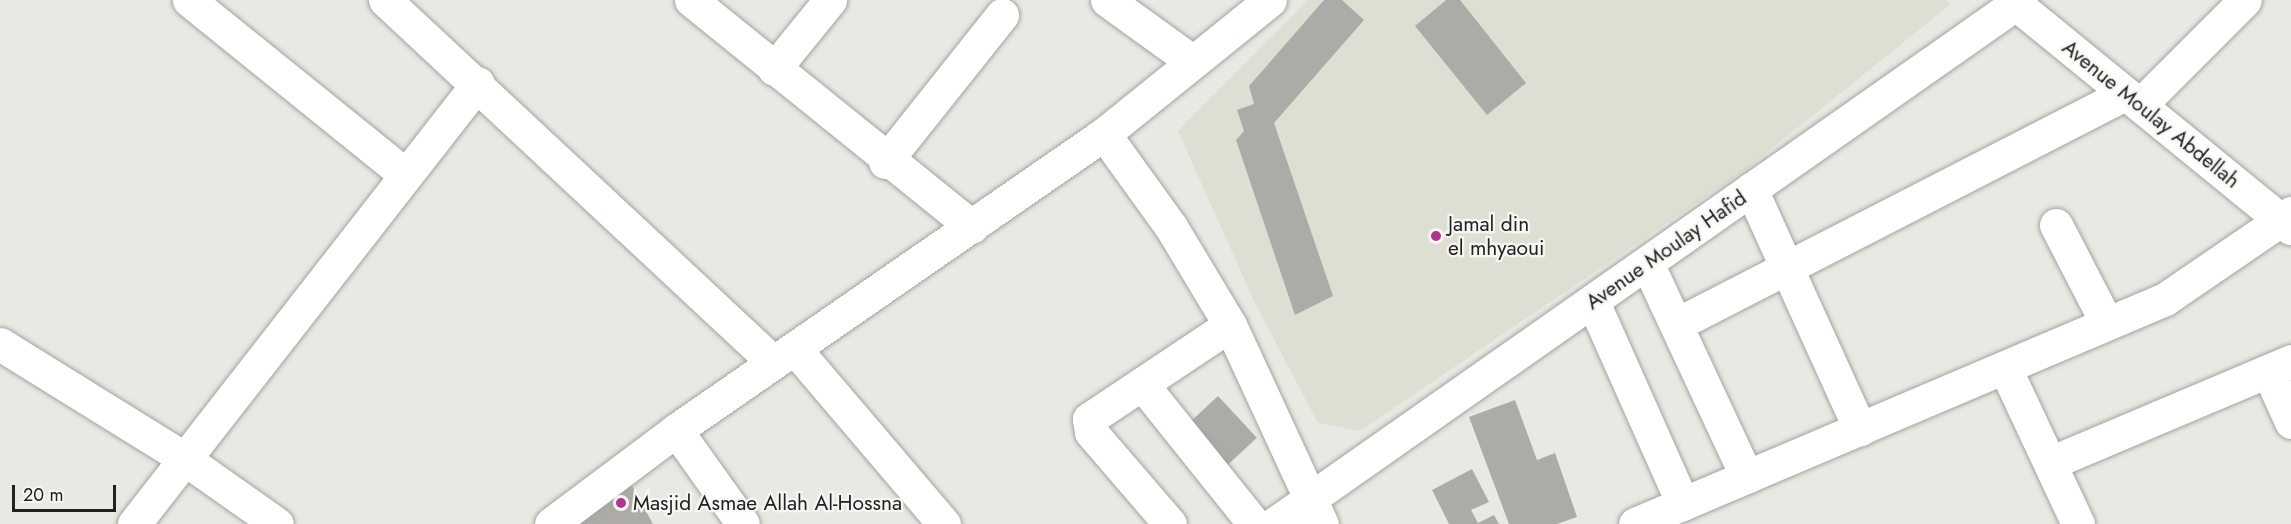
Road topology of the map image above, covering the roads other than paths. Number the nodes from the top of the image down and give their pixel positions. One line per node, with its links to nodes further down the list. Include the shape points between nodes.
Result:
1 (189, 0): 16 (street)
2 (385, 0): 12 (street)
3 (691, 0): 11 (street)
4 (830, 0): 11 (street)
5 (1107, 0): 10 (street)
6 (1270, 0): 10 (street)
7 (2245, 0): 13 (street)
8 (2017, 2): 13 (street, Avenue Moulay Abdellah); 17 (street, Avenue Moulay Hafid)
9 (1002, 15): 15 (street)
10 (1193, 62): 14 (street)
11 (774, 69): 15 (street)
12 (478, 83): 16 (street); 28 (street)
13 (2132, 99): 18 (street, Avenue Moulay Abdellah); 22 (street)
14 (1104, 134): 20 (street); 26 (street, via 1183,246)
15 (885, 162): 20 (street)
16 (405, 174): 35 (street)
17 (1751, 189): 21 (street, Avenue Moulay Hafid); 22 (street)
18 (2288, 221): 25 (street, via 2165,299)
19 (2056, 225): 25 (street)
20 (972, 227): 28 (street)
21 (1647, 263): 23 (street, Avenue Moulay Hafid); 24 (street)
22 (1787, 267): 24 (street); 33 (street)
23 (1593, 302): 38 (street); 39 (street, Avenue Moulay Hafid)
24 (1679, 323): 37 (street)
25 (2107, 324): 30 (street)
26 (1230, 325): 31 (street); 39 (street)
27 (0, 344): 35 (street)
28 (784, 355): 34 (street); 44 (street)
29 (2279, 365): 32 (street); 36 (street)
30 (2004, 368): 33 (street); 36 (street)
31 (1142, 384): 45 (street, via 1089,419 1089,428); 46 (street)
32 (2291, 422)
33 (1860, 429): 37 (street)
34 (676, 430): 42 (street); 43 (street)
35 (182, 457): 40 (street); 41 (street)
36 (2050, 463): 49 (street)
37 (1747, 477): 38 (street)
38 (1683, 504): 48 (street)
39 (1317, 513): 47 (street, Avenue Moulay Hafid)
40 (134, 524)
41 (277, 524)
42 (551, 524)
43 (743, 524)
44 (944, 524)
45 (1170, 524)
46 (1254, 524)
47 (1274, 524)
48 (1635, 524)
49 (2078, 524)

